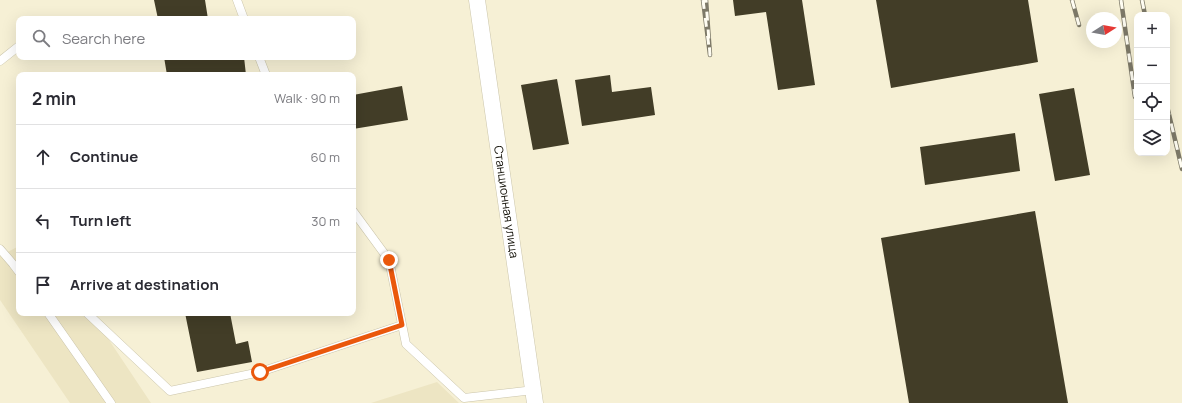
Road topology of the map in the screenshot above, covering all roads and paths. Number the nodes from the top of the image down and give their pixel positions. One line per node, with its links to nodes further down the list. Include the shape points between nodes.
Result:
1 (237, 0): 3 (lane)
2 (477, 0): 14 (street, Станционная улица)
3 (243, 16)
4 (16, 48): 6 (lane)
5 (260, 60): 7 (lane)
6 (0, 61)
7 (265, 72)
8 (356, 215): 13 (lane, via 389,260)
9 (0, 249): 10 (lane)
10 (16, 268)
11 (50, 316): 15 (lane)
12 (90, 316): 13 (lane, via 170,391 260,372)
13 (402, 325): 14 (lane, via 406,344 464,398)
14 (535, 396)
15 (111, 403)

